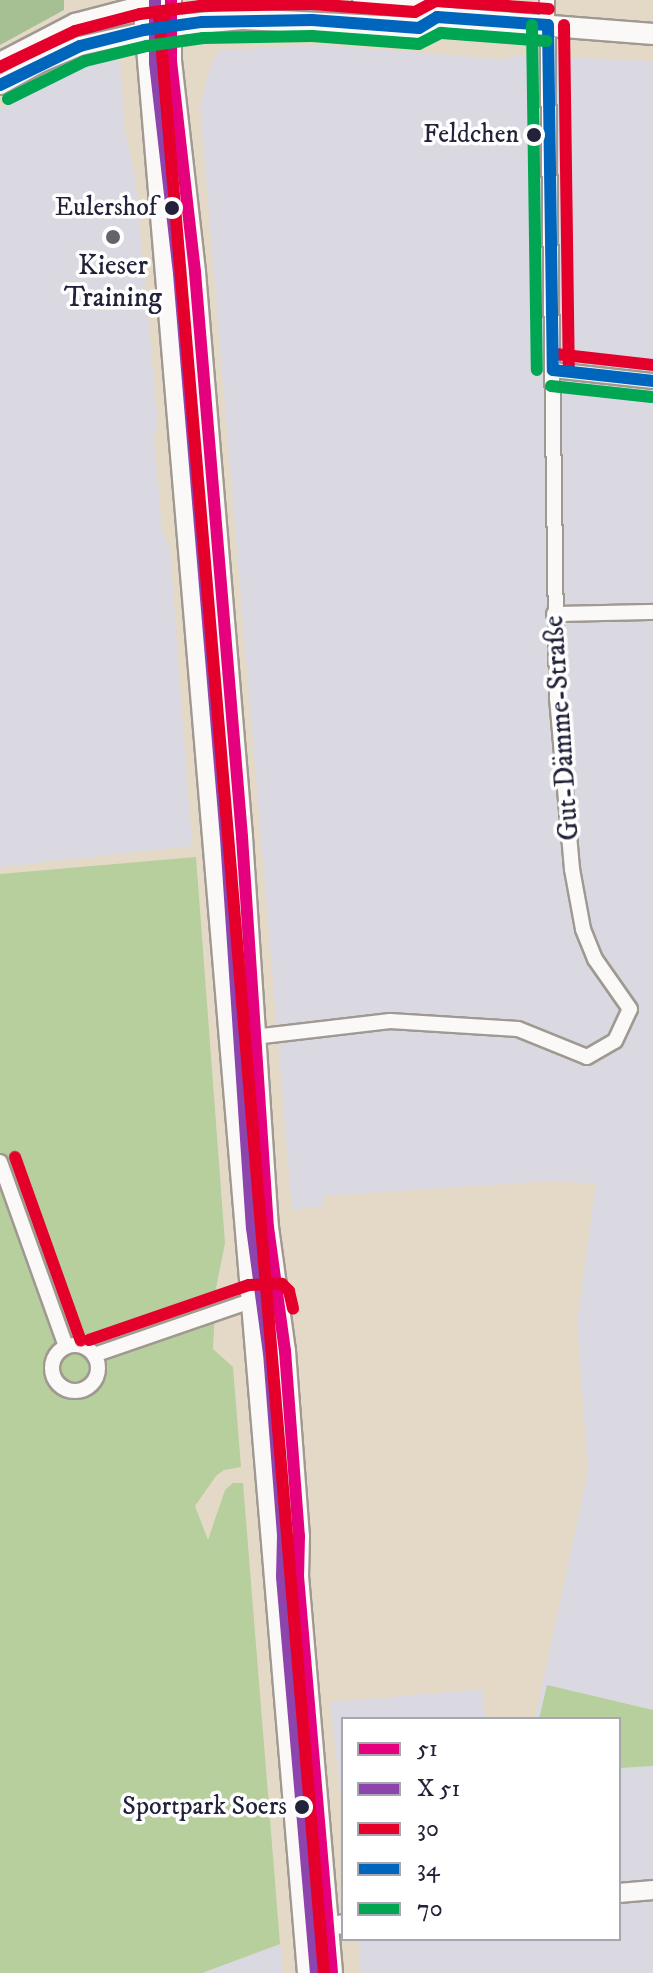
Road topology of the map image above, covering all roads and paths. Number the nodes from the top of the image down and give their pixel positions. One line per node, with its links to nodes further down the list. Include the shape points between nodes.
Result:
1 (171, 0): 7 (main road)
2 (363, 0): 5 (main road, via 419,5)
3 (547, 0): 6 (street)
4 (149, 1): 8 (main road); 10 (main road, via 75,23)
5 (437, 17): 6 (main road); 7 (main road, via 419,28 256,19)
6 (548, 25): 9 (main road); 12 (street, Gut-Dämme-Straße)
7 (170, 26): 8 (main road); 16 (main road, via 242,837)
8 (144, 30): 11 (main road, via 80,46); 19 (main road)
9 (653, 34)
10 (0, 62)
11 (0, 85)
12 (553, 370): 13 (street); 15 (street, Gut-Dämme-Straße)
13 (653, 381)
14 (653, 612): 15 (street)
15 (554, 614): 16 (street, Gut-Dämme-Straße, via 576,900 595,959 630,1009 615,1041 587,1057 518,1029 390,1021)
16 (254, 1037): 18 (main road)
17 (0, 1162): 20 (street)
18 (275, 1298): 19 (street); 24 (main road, via 285,1351 298,1576)
19 (251, 1301): 21 (street); 25 (main road)
20 (66, 1346): 21 (street, via 77,1344); 21 (street, via 51,1365 57,1383 68,1390 80,1390 97,1376)
21 (94, 1355)
22 (653, 1890): 23 (main road)
23 (621, 1893)
24 (335, 1925): 25 (main road); 27 (main road)
25 (304, 1929): 26 (main road)
26 (308, 1973)
27 (332, 1973)

